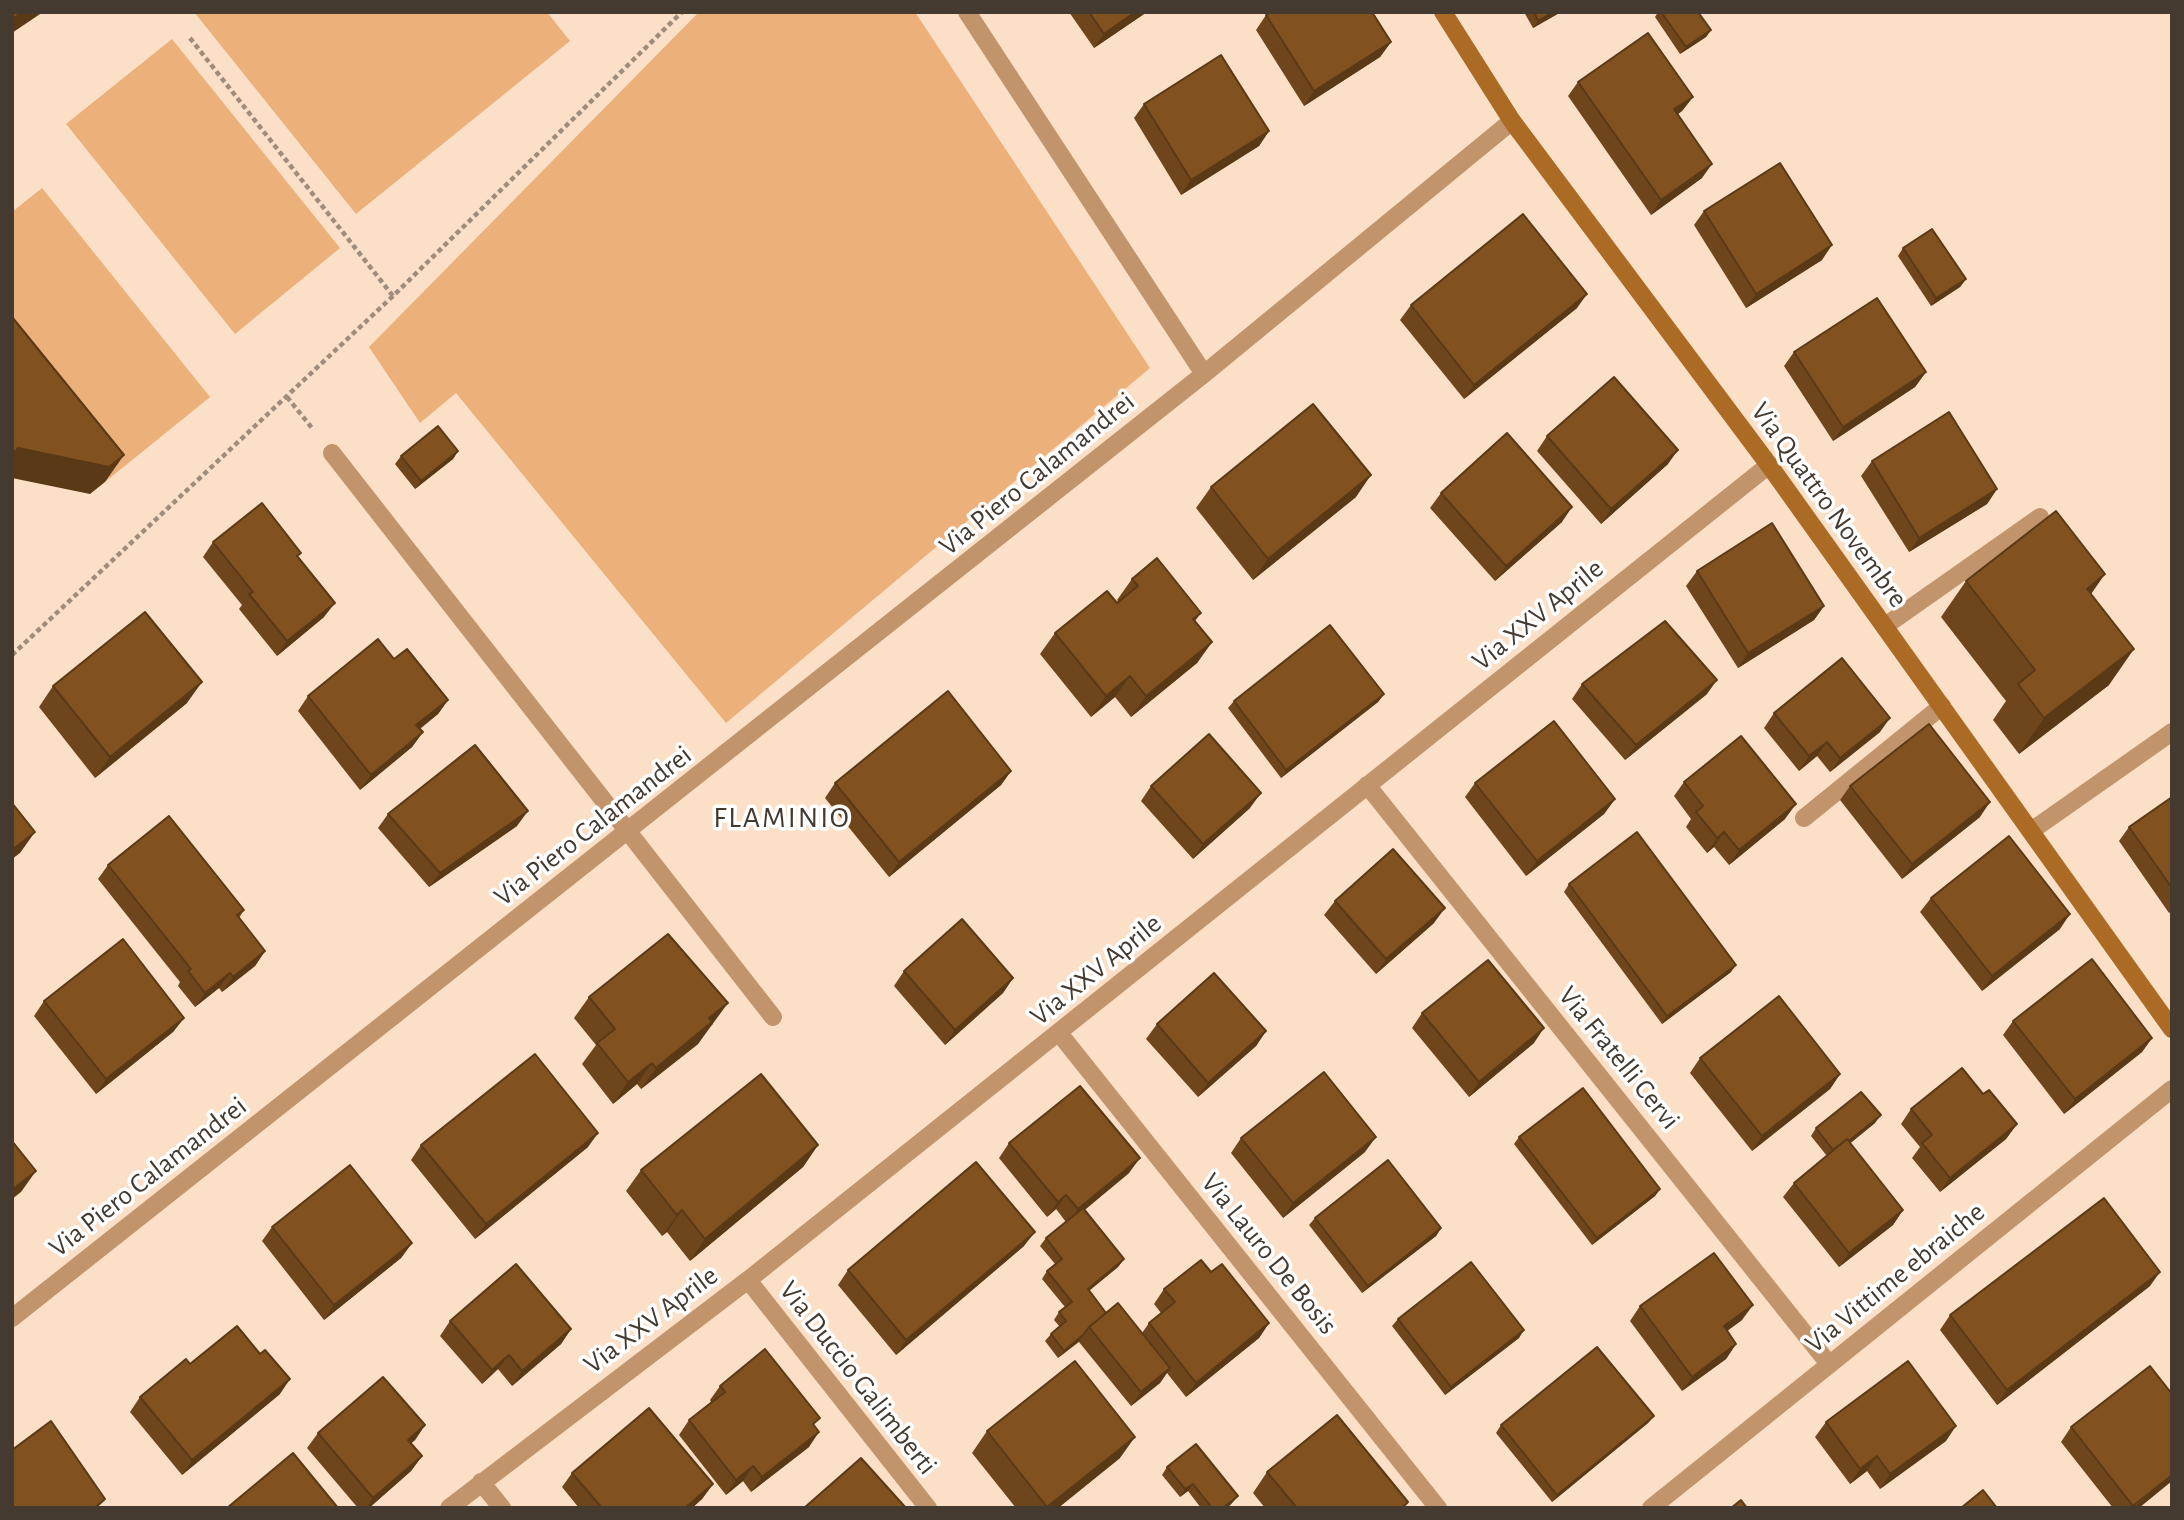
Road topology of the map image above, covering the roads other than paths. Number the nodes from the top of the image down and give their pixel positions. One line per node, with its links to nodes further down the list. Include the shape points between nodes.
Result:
1 (967, 12): 4 (street)
2 (1443, 12): 3 (street, Via Quattro Novembre)
3 (1512, 121): 4 (street, Via Piero Calamandrei); 6 (street, Via Quattro Novembre)
4 (1204, 374): 14 (street, Via Piero Calamandrei)
5 (332, 453): 14 (street)
6 (1769, 464): 8 (street, Via Quattro Novembre); 11 (street, Via XXV Aprile)
7 (2040, 517): 8 (street)
8 (1885, 626): 9 (street, Via Quattro Novembre)
9 (1941, 706): 12 (street); 13 (street, Via Quattro Novembre)
10 (2172, 732): 13 (street)
11 (1367, 785): 17 (street, Via XXV Aprile); 21 (street, Via Fratelli Cervi)
12 (1804, 818)
13 (2031, 831): 16 (street, Via Quattro Novembre)
14 (628, 832): 15 (street); 20 (street, Via Piero Calamandrei)
15 (773, 1017)
16 (2172, 1029)
17 (1059, 1033): 19 (street, Via XXV Aprile); 26 (street, Via Lauro De Bosis)
18 (2172, 1089): 21 (street, Via Vittime ebraiche)
19 (748, 1280): 22 (street, Via XXV Aprile); 25 (street, Via Duccio Galimberti)
20 (12, 1318)
21 (1829, 1364): 27 (street, Via Vittime ebraiche)
22 (481, 1482): 23 (street, Via XXV Aprile); 24 (street)
23 (449, 1508)
24 (502, 1508)
25 (928, 1508)
26 (1438, 1508)
27 (1651, 1508)

